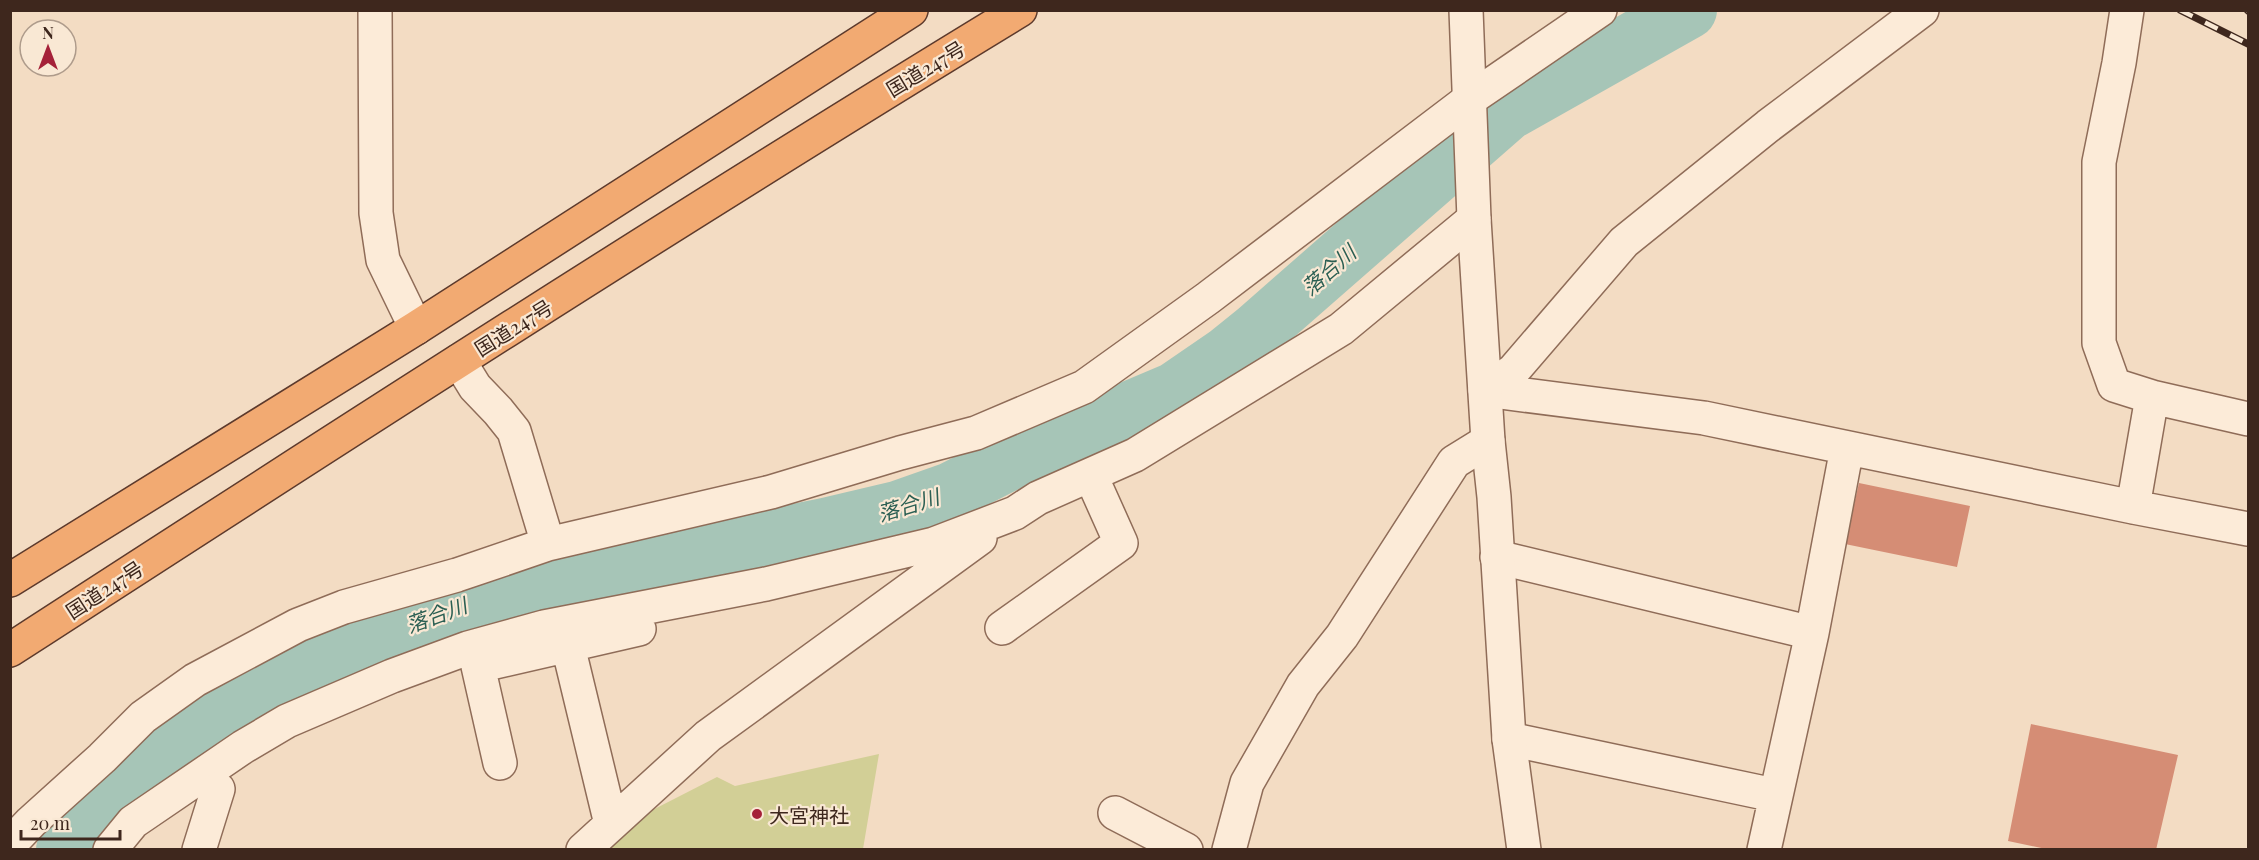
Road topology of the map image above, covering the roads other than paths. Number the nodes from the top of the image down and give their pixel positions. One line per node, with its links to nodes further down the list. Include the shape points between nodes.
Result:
1 (375, 10): 10 (street, via 376,213 383,260)
2 (911, 10): 10 (highway)
3 (1020, 10): 11 (highway, 国道247号)
4 (1466, 10): 8 (street)
5 (1600, 10): 8 (street)
6 (1922, 10): 12 (street, via 1768,126 1624,242 1514,371)
7 (2127, 10): 13 (street, via 2099,162 2099,343 2114,385)
8 (1470, 110): 9 (street); 21 (street, via 1084,387 976,433 771,492)
9 (1474, 219): 12 (street); 17 (street, via 1341,329 1135,456)
10 (416, 328): 24 (highway)
11 (459, 361): 21 (street, via 475,387 514,431); 28 (highway, 国道247号)
12 (1485, 390): 15 (street); 16 (street, via 1704,418)
13 (2152, 398): 14 (street); 18 (street)
14 (2248, 419)
15 (1488, 441): 22 (street); 40 (street, via 1454,462 1341,636 1303,685 1247,783)
16 (1847, 448): 18 (street); 26 (street)
17 (1091, 476): 19 (street, via 1038,498); 25 (street, via 1121,543)
18 (2133, 507): 20 (street)
19 (1015, 513): 23 (street, via 934,544); 34 (street, via 708,736)
20 (2248, 528)
21 (548, 544): 35 (street, via 344,607 298,625 195,680 143,717)
22 (1497, 557): 26 (street); 29 (street)
23 (796, 577): 27 (street, via 773,594); 36 (street, via 544,627 468,648 392,676 286,722 243,747 133,822)
24 (10, 580)
25 (1002, 628)
26 (1812, 633): 32 (street)
27 (568, 646): 30 (street, via 478,666); 34 (street)
28 (10, 650)
29 (1509, 739): 32 (street); 41 (street)
30 (500, 763)
31 (218, 789): 37 (street)
32 (1774, 795): 42 (street)
33 (1114, 813): 39 (street)
34 (610, 824): 38 (street)
35 (10, 844)
36 (110, 849)
37 (199, 849)
38 (583, 849)
39 (1186, 849)
40 (1229, 849)
41 (1524, 849)
42 (1764, 849)

